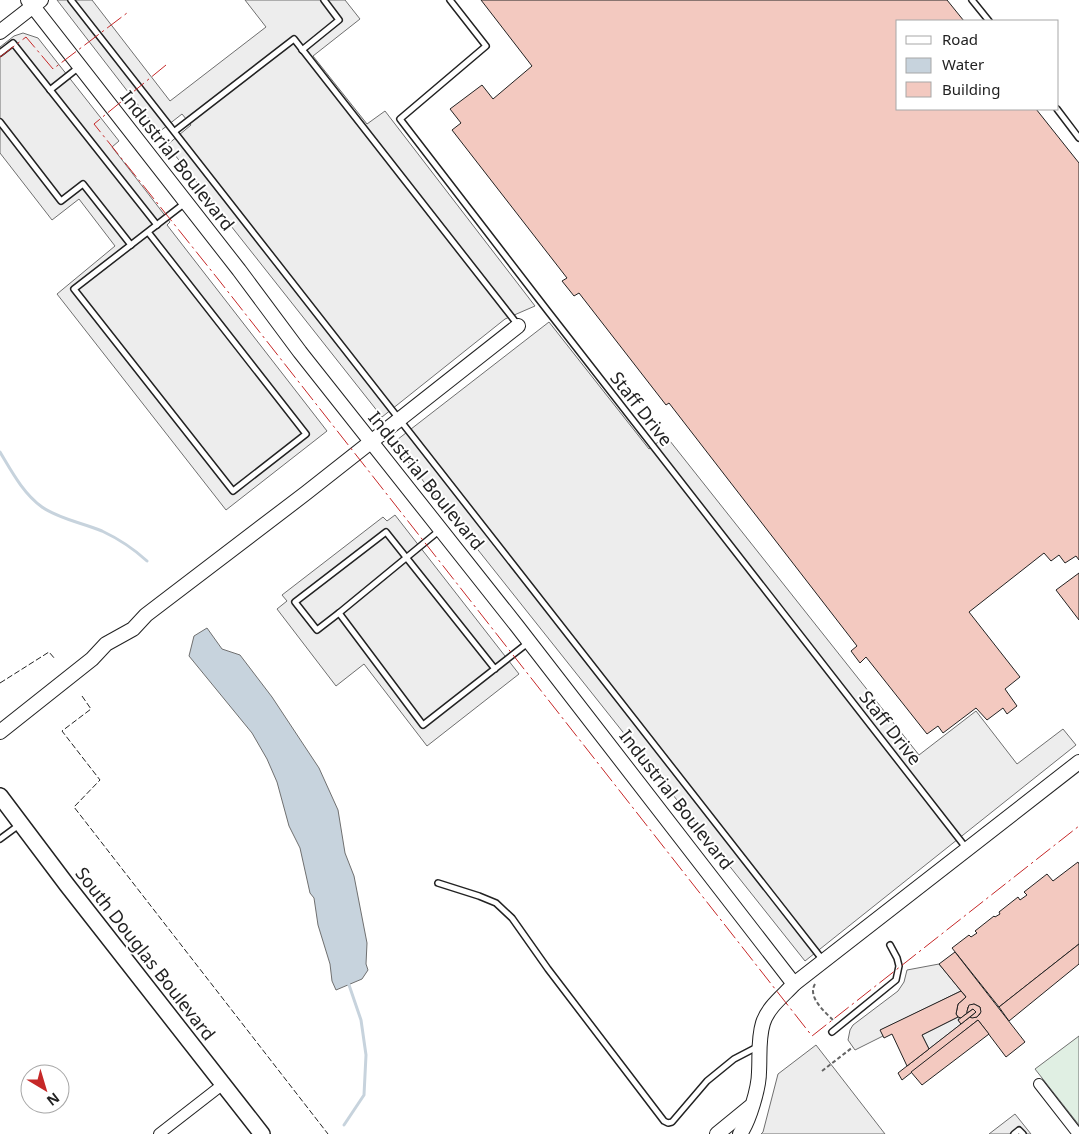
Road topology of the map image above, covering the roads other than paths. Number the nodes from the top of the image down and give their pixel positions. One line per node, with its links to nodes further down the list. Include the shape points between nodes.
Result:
1 (71, 0): 14 (lane)
2 (324, 0): 8 (lane, via 339,20)
3 (450, 0): 33 (lane, Staff Drive, via 486,46 400,119)
4 (972, 0): 6 (lane)
5 (34, 2): 7 (street); 10 (street, Industrial Boulevard)
6 (987, 20)
7 (0, 32)
8 (302, 50): 14 (lane, via 294,39); 20 (lane)
9 (0, 53): 11 (lane, via 13,43)
10 (80, 67): 11 (lane); 16 (street, Industrial Boulevard)
11 (50, 90): 17 (lane)
12 (1058, 110): 15 (lane)
13 (0, 122): 19 (lane, via 61,201 83,184)
14 (175, 131): 21 (lane)
15 (1079, 138)
16 (186, 203): 17 (lane); 22 (street, Industrial Boulevard)
17 (157, 226): 18 (lane)
18 (148, 232): 19 (lane); 19 (lane, via 306,434 233,491 74,289)
19 (131, 245)
20 (515, 322): 21 (street)
21 (403, 424): 22 (street); 36 (lane)
22 (370, 442): 23 (street, Industrial Boulevard); 28 (street, via 146,615 133,629 106,644)
23 (440, 530): 24 (lane); 26 (street, Industrial Boulevard)
24 (406, 557): 25 (lane); 25 (lane, via 386,532 295,602 316,630); 27 (lane)
25 (339, 613): 27 (lane, via 423,725)
26 (529, 642): 27 (lane); 37 (street, Industrial Boulevard)
27 (495, 669)
28 (0, 732)
29 (1079, 762): 33 (street)
30 (0, 796): 31 (main road, South Douglas Boulevard)
31 (21, 824): 32 (lane); 41 (main road, South Douglas Boulevard)
32 (0, 840)
33 (967, 849): 36 (street)
34 (438, 883): 39 (lane, via 496,903 512,918 664,1121 672,1122 707,1081 734,1059)
35 (890, 945): 38 (lane, via 899,966 896,980)
36 (824, 962): 37 (street)
37 (794, 984): 39 (street, via 769,1011 763,1022)
38 (832, 1032)
39 (760, 1045): 42 (street, via 760,1074)
40 (1039, 1084): 49 (street)
41 (222, 1085): 43 (street); 44 (main road, South Douglas Boulevard)
42 (751, 1106): 45 (street); 46 (street)
43 (159, 1134)
44 (262, 1134)
45 (717, 1134)
46 (740, 1134)
47 (1014, 1134): 48 (lane, via 1019,1130)
48 (1023, 1134)
49 (1078, 1134)

